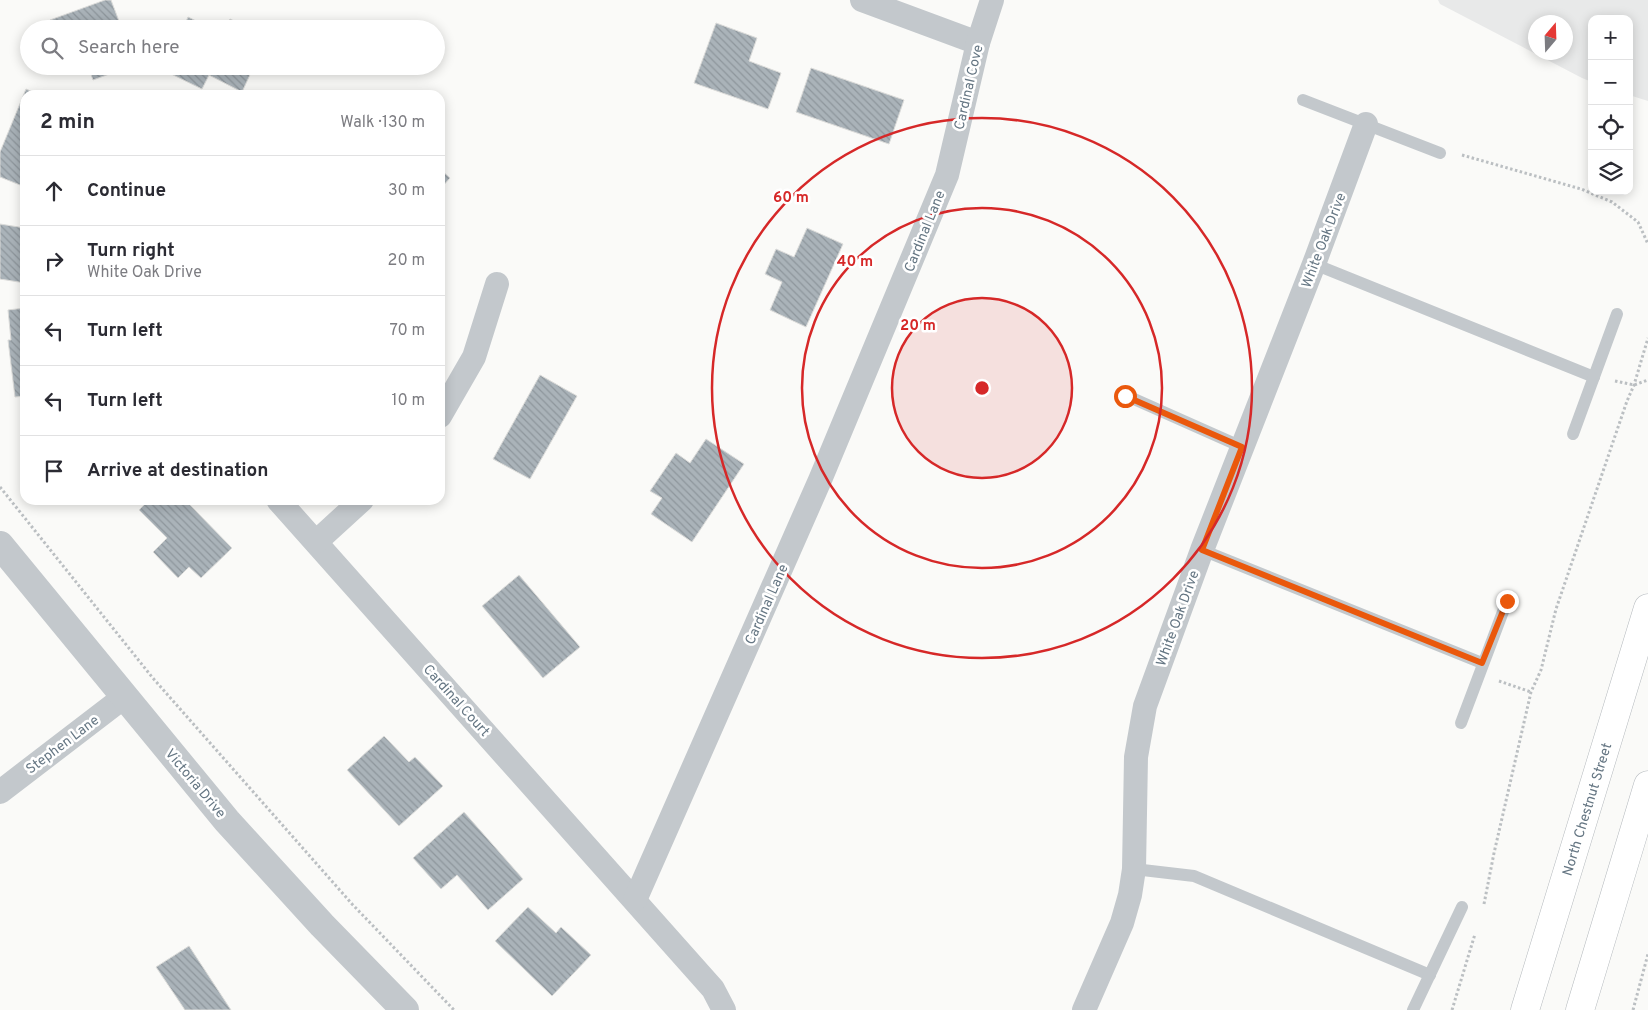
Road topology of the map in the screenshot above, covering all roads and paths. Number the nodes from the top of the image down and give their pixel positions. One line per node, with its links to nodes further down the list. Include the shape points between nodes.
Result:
1 (862, 0): 3 (street)
2 (992, 0): 3 (street, Cardinal Cove)
3 (978, 43): 7 (street, Cardinal Cove)
4 (1303, 100): 5 (lane)
5 (1366, 124): 6 (lane); 9 (street, White Oak Drive)
6 (1440, 153): 8 (path, via 1464,155 1581,189 1612,202 1638,222)
7 (947, 175): 35 (street, Cardinal Lane, via 820,480)
8 (1648, 244)
9 (1314, 264): 13 (lane); 19 (street, White Oak Drive)
10 (496, 284): 17 (street, via 474,357)
11 (1617, 314): 13 (lane)
12 (1648, 338): 15 (path)
13 (1594, 376): 15 (path); 18 (lane)
14 (1648, 380): 15 (path)
15 (1634, 385): 29 (path, via 1562,590 1541,670)
16 (1125, 396): 19 (lane)
17 (445, 407)
18 (1574, 434)
19 (1242, 447): 25 (street, White Oak Drive)
20 (0, 486): 42 (path, via 152,677 352,904)
21 (283, 505): 23 (street, Cardinal Court)
22 (357, 505): 23 (street)
23 (316, 542): 35 (street, Cardinal Court)
24 (0, 545): 30 (street, Victoria Drive)
25 (1202, 550): 28 (lane); 34 (street, White Oak Drive, via 1145,706 1136,756)
26 (1507, 601): 28 (lane)
27 (1648, 608): 47 (main road, North Chestnut Street)
28 (1482, 663): 29 (path, via 1496,680); 31 (lane)
29 (1531, 692): 37 (path)
30 (124, 697): 33 (street, Stephen Lane); 41 (street, Victoria Drive, via 227,821)
31 (1461, 723)
32 (1648, 785): 48 (main road)
33 (0, 792)
34 (1134, 869): 40 (lane, via 1194,876); 44 (street, White Oak Drive, via 1122,923)
35 (635, 900): 43 (street, via 713,989)
36 (1462, 907): 40 (lane)
37 (1482, 911)
38 (1477, 929): 46 (path)
39 (1648, 954): 49 (path)
40 (1430, 975): 45 (lane)
41 (405, 1010)
42 (454, 1010)
43 (724, 1010)
44 (1084, 1010)
45 (1413, 1010)
46 (1452, 1010)
47 (1525, 1010)
48 (1580, 1010)
49 (1633, 1010)

